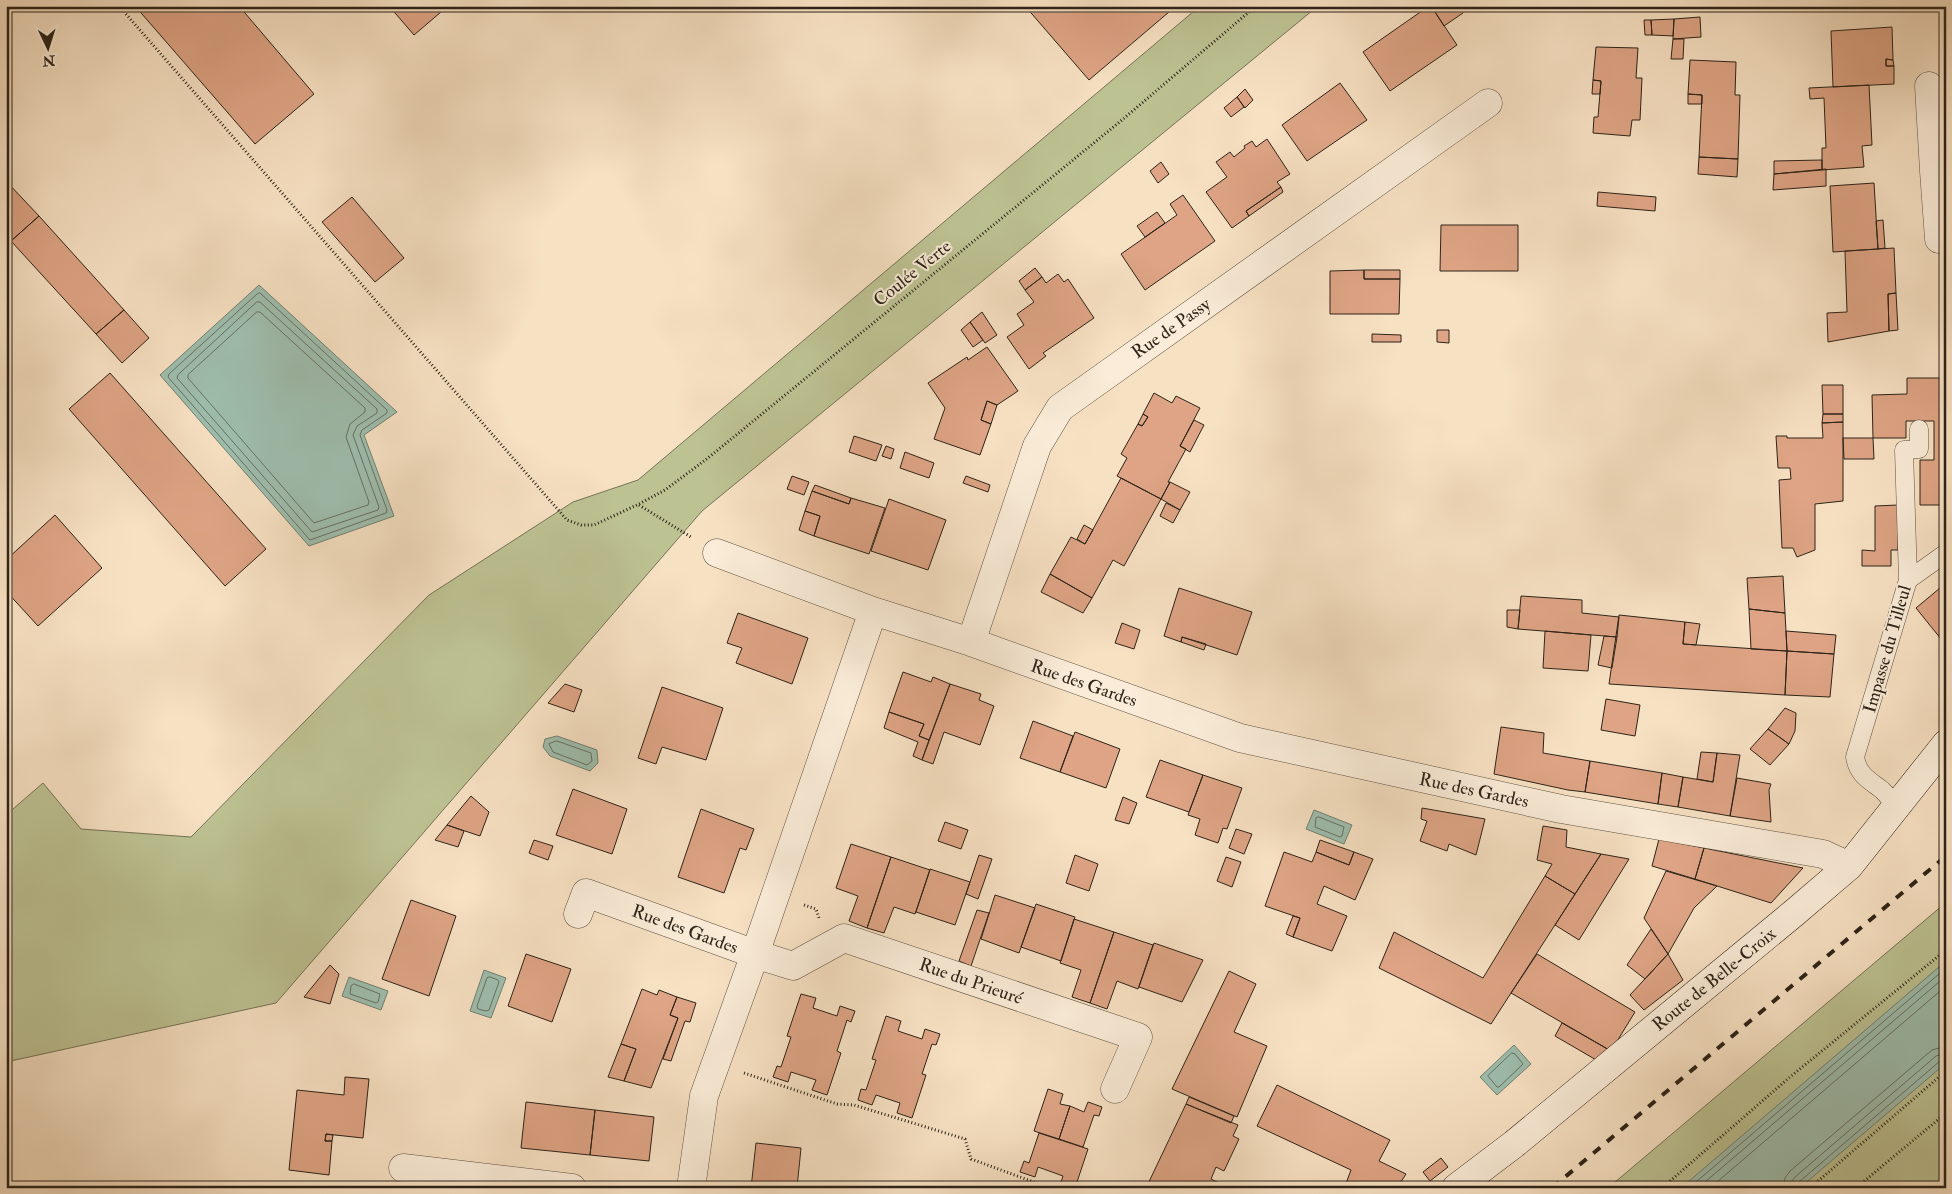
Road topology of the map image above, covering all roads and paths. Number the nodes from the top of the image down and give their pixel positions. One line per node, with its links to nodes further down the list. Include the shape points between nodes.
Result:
1 (119, 6): 8 (path, Coulée Verte, via 567,520 580,525 594,525)
2 (1256, 6): 8 (path, Coulée Verte, via 1122,120 708,458 665,490)
3 (1929, 86): 5 (street)
4 (1488, 103): 13 (street, Rue de Passy, via 1060,408 1037,446)
5 (1940, 171): 6 (street)
6 (1939, 240)
7 (1919, 429): 11 (lane, Impasse du Tilleul, via 1919,449 1904,450)
8 (639, 504): 9 (path)
9 (717, 553): 12 (street)
10 (1946, 553): 11 (lane)
11 (1908, 580): 15 (lane, Impasse du Tilleul, via 1855,758 1861,775)
12 (873, 611): 13 (street, Rue des Gardes); 21 (street, Rue des Gardes)
13 (971, 642): 16 (street, Rue des Gardes, via 1240,738 1561,809 1824,854)
14 (1946, 744): 15 (street, Route de Belle-Croix)
15 (1896, 805): 16 (street, Route de Belle-Croix)
16 (1849, 866): 30 (street, Route de Belle-Croix, via 1514,1144)
17 (801, 904): 19 (path, via 816,909 819,918)
18 (578, 914): 21 (street, Rue des Gardes, via 586,893)
19 (828, 921)
20 (1946, 950): 31 (path, via 1790,1077)
21 (755, 954): 24 (street, Rue du Prieuré, via 793,966 844,938 1138,1037); 28 (street, via 704,1096)
22 (1946, 1071): 32 (path)
23 (741, 1072): 29 (path, via 837,1104 854,1105 964,1139 971,1159)
24 (1116, 1089)
25 (1946, 1114): 33 (path)
26 (402, 1168): 27 (street)
27 (572, 1188)
28 (691, 1188)
29 (1050, 1188)
30 (1456, 1188)
31 (1662, 1188)
32 (1810, 1188)
33 (1856, 1188)

